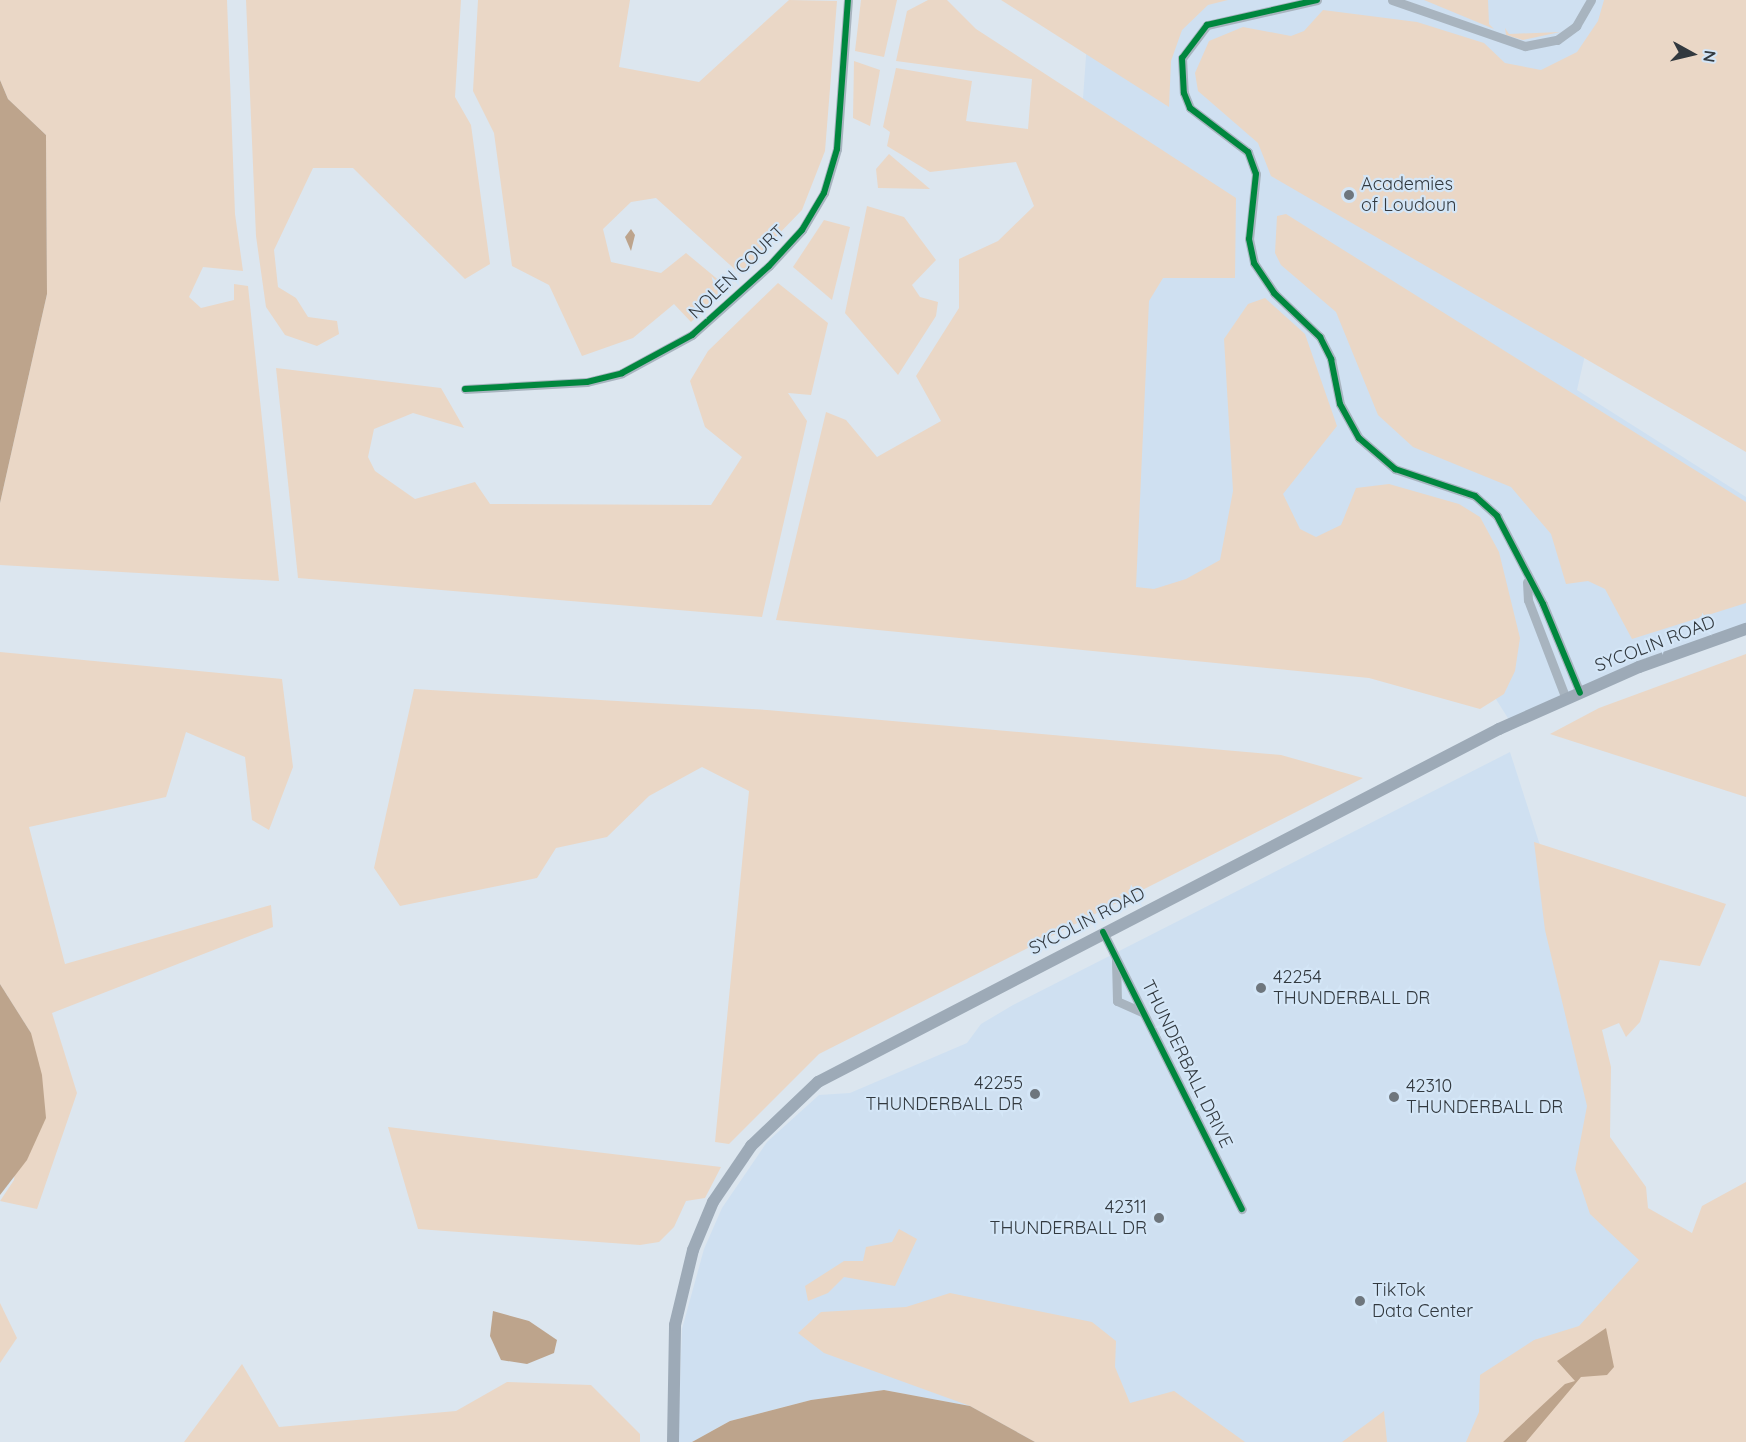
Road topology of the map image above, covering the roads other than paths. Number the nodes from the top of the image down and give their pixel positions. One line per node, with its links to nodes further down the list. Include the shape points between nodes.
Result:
1 (848, 0): 5 (street, NOLEN COURT, via 837,149 824,193 802,230 769,266 692,335 622,373 587,382)
2 (1317, 0): 6 (street, via 1207,25 1182,58 1184,93 1190,108 1248,153 1256,174 1249,240 1254,264 1274,293 1320,337 1331,359 1340,404 1361,441 1395,470 1467,493 1487,506 1509,534)
3 (1392, 0): 4 (street, via 1525,46 1557,40 1576,26)
4 (1591, 0)
5 (465, 389)
6 (1527, 582): 8 (street, via 1546,610); 9 (street, via 1528,600)
7 (1746, 629): 8 (main road, SYCOLIN ROAD)
8 (1580, 693): 9 (main road, SYCOLIN ROAD)
9 (1566, 699): 10 (main road, SYCOLIN ROAD)
10 (1103, 932): 11 (street, THUNDERBALL DRIVE); 14 (main road, SYCOLIN ROAD, via 840,1067 762,1132 713,1202 685,1275 675,1325)
11 (1116, 960): 12 (street, THUNDERBALL DRIVE, via 1137,991); 12 (street, THUNDERBALL DRIVE, via 1117,1001)
12 (1142, 1012): 13 (street, THUNDERBALL DRIVE)
13 (1242, 1209)
14 (673, 1442)

